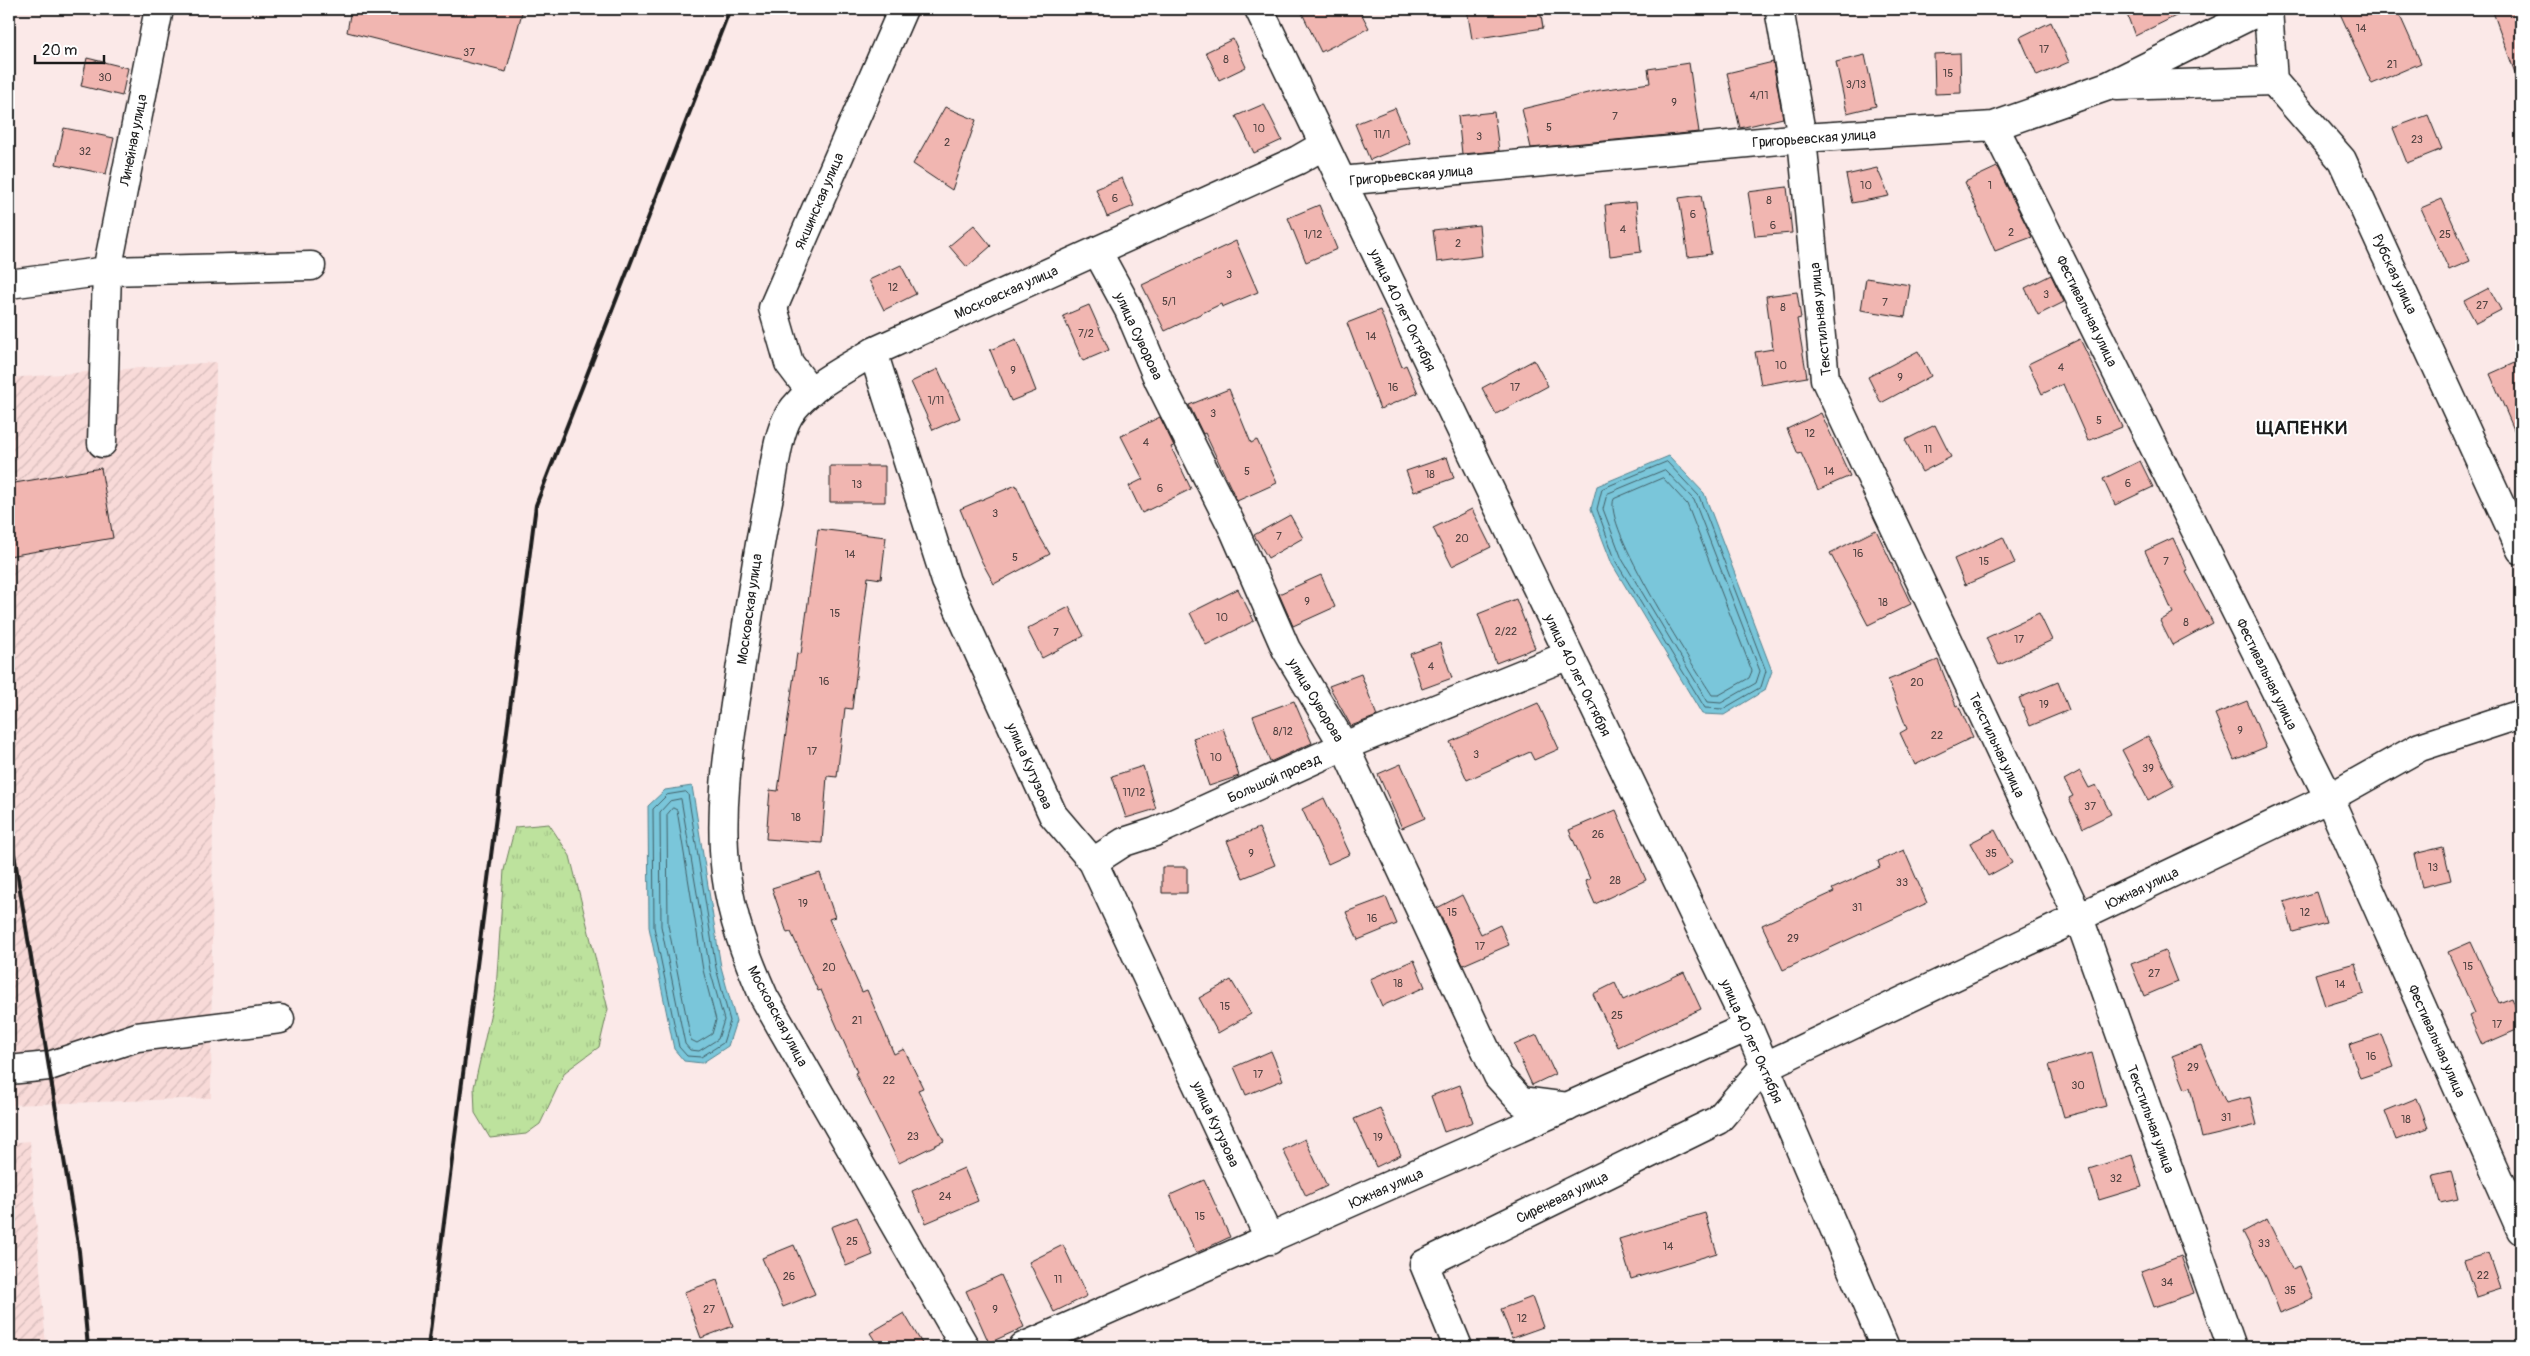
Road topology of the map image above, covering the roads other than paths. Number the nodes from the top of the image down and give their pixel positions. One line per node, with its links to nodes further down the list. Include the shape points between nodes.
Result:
1 (159, 9): 15 (street, Линейная улица)
2 (902, 9): 18 (street, Якшинская улица, via 773,308 789,363)
3 (1259, 9): 11 (street, улица 40 лет Октября)
4 (1779, 9): 10 (street, Текстильная улица)
5 (2263, 9): 8 (street, Григорьевская улица)
6 (2268, 9): 7 (street)
7 (2273, 81): 8 (street); 20 (street, Рубская улица, via 2342,160)
8 (2108, 86): 9 (street, Григорьевская улица)
9 (1994, 126): 10 (street, Григорьевская улица); 24 (street, Фестивальная улица)
10 (1802, 138): 12 (street, Григорьевская улица); 26 (street, Текстильная улица, via 1825,379)
11 (1324, 145): 12 (street, улица 40 лет Октября); 13 (street, Московская улица, via 1298,160)
12 (1341, 181): 21 (street, улица 40 лет Октября)
13 (1097, 251): 17 (street, Московская улица); 23 (street, улица Суворова, via 1129,310 1159,381 1234,530 1286,650)
14 (311, 266): 15 (street)
15 (107, 271): 16 (street); 19 (street, Линейная улица)
16 (9, 284)
17 (873, 352): 18 (street, Московская улица); 25 (street, улица Кутузова, via 946,580 1053,815)
18 (811, 392): 34 (street, Московская улица, via 789,416 780,441 760,540 724,780 726,874 742,948 764,997)
19 (102, 443)
20 (2521, 550)
21 (1569, 655): 23 (street, Большой проезд); 28 (street, улица 40 лет Октября)
22 (2521, 714): 24 (street, Южная улица, via 2420,747)
23 (1344, 746): 25 (street, Большой проезд, via 1155,832 1124,842); 31 (street, улица Суворова, via 1498,1076 1521,1101)
24 (2329, 798): 26 (street, Южная улица); 32 (street, Фестивальная улица)
25 (1093, 862): 33 (street, улица Кутузова)
26 (2079, 918): 29 (street, Южная улица); 38 (street, Текстильная улица)
27 (280, 1019): 30 (street, via 138,1037 49,1066)
28 (1748, 1028): 29 (street, улица 40 лет Октября); 31 (street, Южная улица)
29 (1764, 1068): 36 (street, Сиреневая улица, via 1718,1120 1424,1264); 37 (street, улица 40 лет Октября)
30 (9, 1070)
31 (1568, 1107): 33 (street, Южная улица)
32 (2521, 1230)
33 (1270, 1240): 35 (street, Южная улица)
34 (965, 1347)
35 (1023, 1347)
36 (1458, 1347)
37 (1885, 1347)
38 (2232, 1347)

